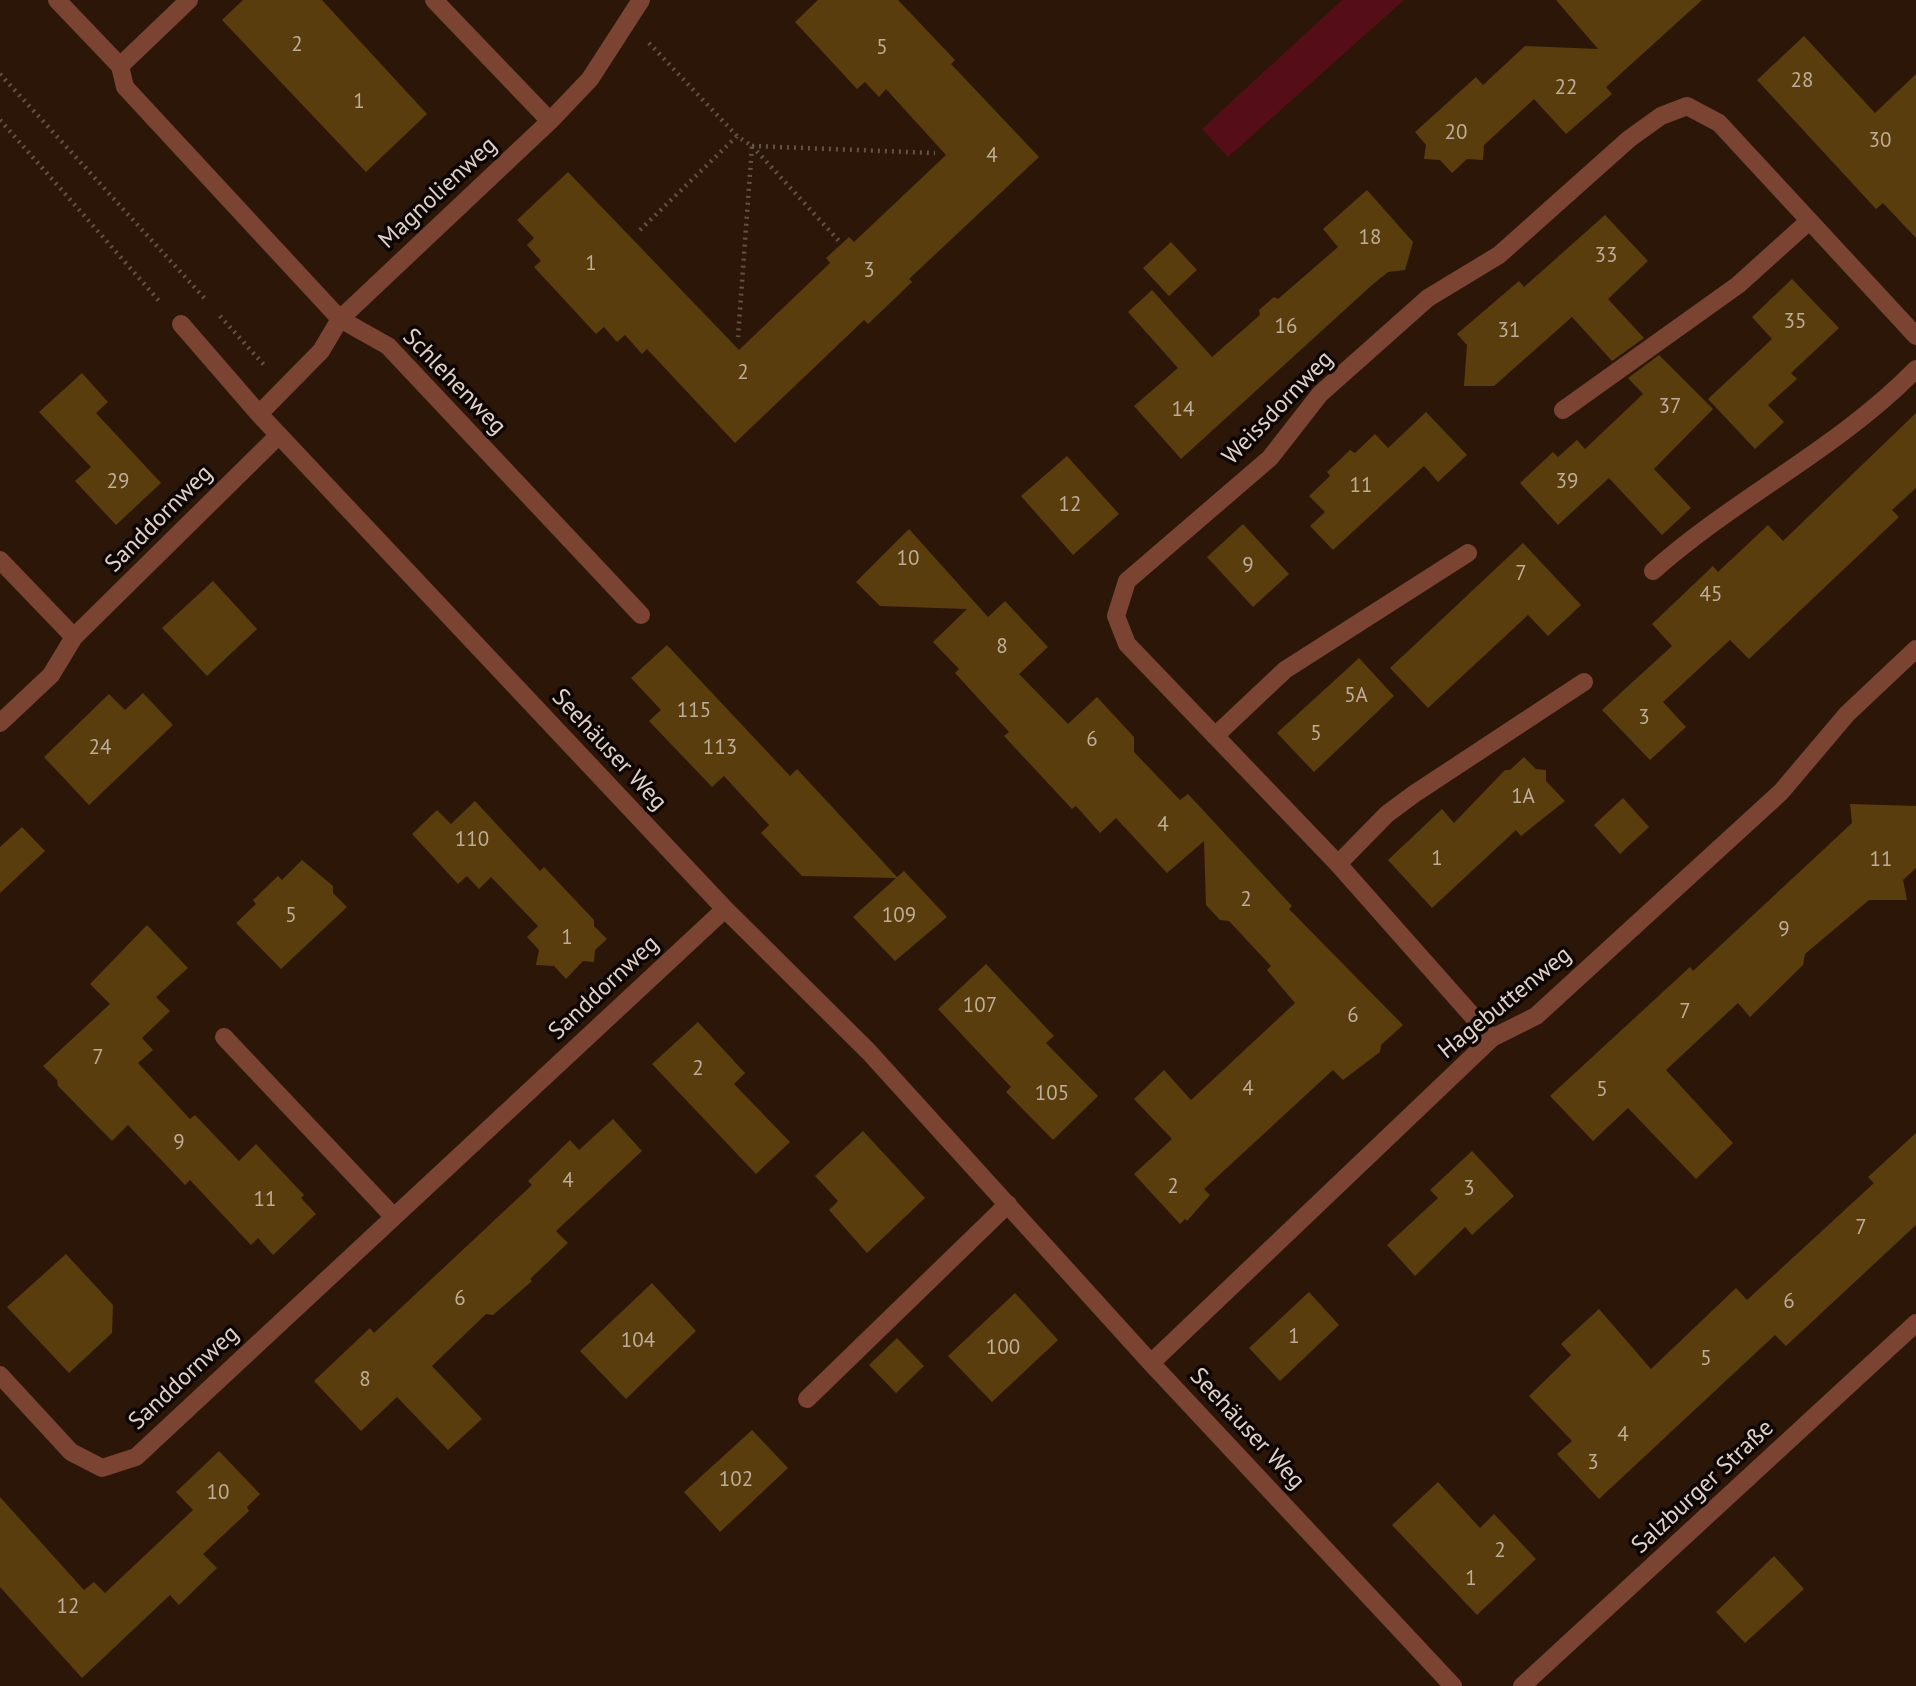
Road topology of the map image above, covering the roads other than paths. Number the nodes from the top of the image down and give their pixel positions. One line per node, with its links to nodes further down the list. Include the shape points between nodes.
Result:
1 (57, 0): 5 (street, Schlehenweg)
2 (189, 0): 5 (street)
3 (434, 0): 6 (street)
4 (641, 0): 6 (street, Magnolienweg, via 590,79)
5 (120, 66): 8 (street, Schlehenweg, via 125,87)
6 (550, 121): 8 (street, Magnolienweg)
7 (1810, 221): 10 (street, Weissdornweg); 12 (street, via 1738,285); 23 (street, Weissdornweg, via 1719,123 1687,106 1661,116 1629,139 1499,255 1428,298 1320,394 1270,458 1127,582 1116,616 1126,644)
8 (340, 319): 13 (street, Magnolienweg, via 321,351); 18 (street, Schlehenweg, via 388,346)
9 (181, 324): 13 (street, Seehäuser Weg)
10 (1916, 336)
11 (1916, 369): 17 (street, via 1858,422)
12 (1563, 410)
13 (259, 414): 14 (street, Seehäuser Weg)
14 (279, 435): 19 (street, Sanddornweg); 25 (street, Seehäuser Weg)
15 (1468, 553): 23 (street, via 1285,670)
16 (0, 560): 19 (street)
17 (1653, 571)
18 (641, 615)
19 (74, 638): 22 (street, Sanddornweg, via 51,675)
20 (1916, 649): 27 (street, Hagebuttenweg, via 1847,714 1781,792 1536,1016)
21 (1584, 682): 24 (street, via 1414,794 1387,814)
22 (0, 723)
23 (1215, 736): 24 (street, Weissdornweg)
24 (1338, 864): 27 (street, Weissdornweg)
25 (725, 909): 28 (street, Seehäuser Weg, via 869,1052); 29 (street, Sanddornweg)
26 (225, 1037): 29 (street)
27 (1492, 1038): 31 (street, Hagebuttenweg)
28 (1008, 1204): 31 (street, Seehäuser Weg); 33 (street)
29 (393, 1216): 32 (street, Sanddornweg, via 136,1457 102,1468 71,1452)
30 (1916, 1323): 35 (street, Salzburger Straße)
31 (1151, 1363): 34 (street, Seehäuser Weg)
32 (0, 1376)
33 (807, 1399)
34 (1453, 1686)
35 (1522, 1686)

